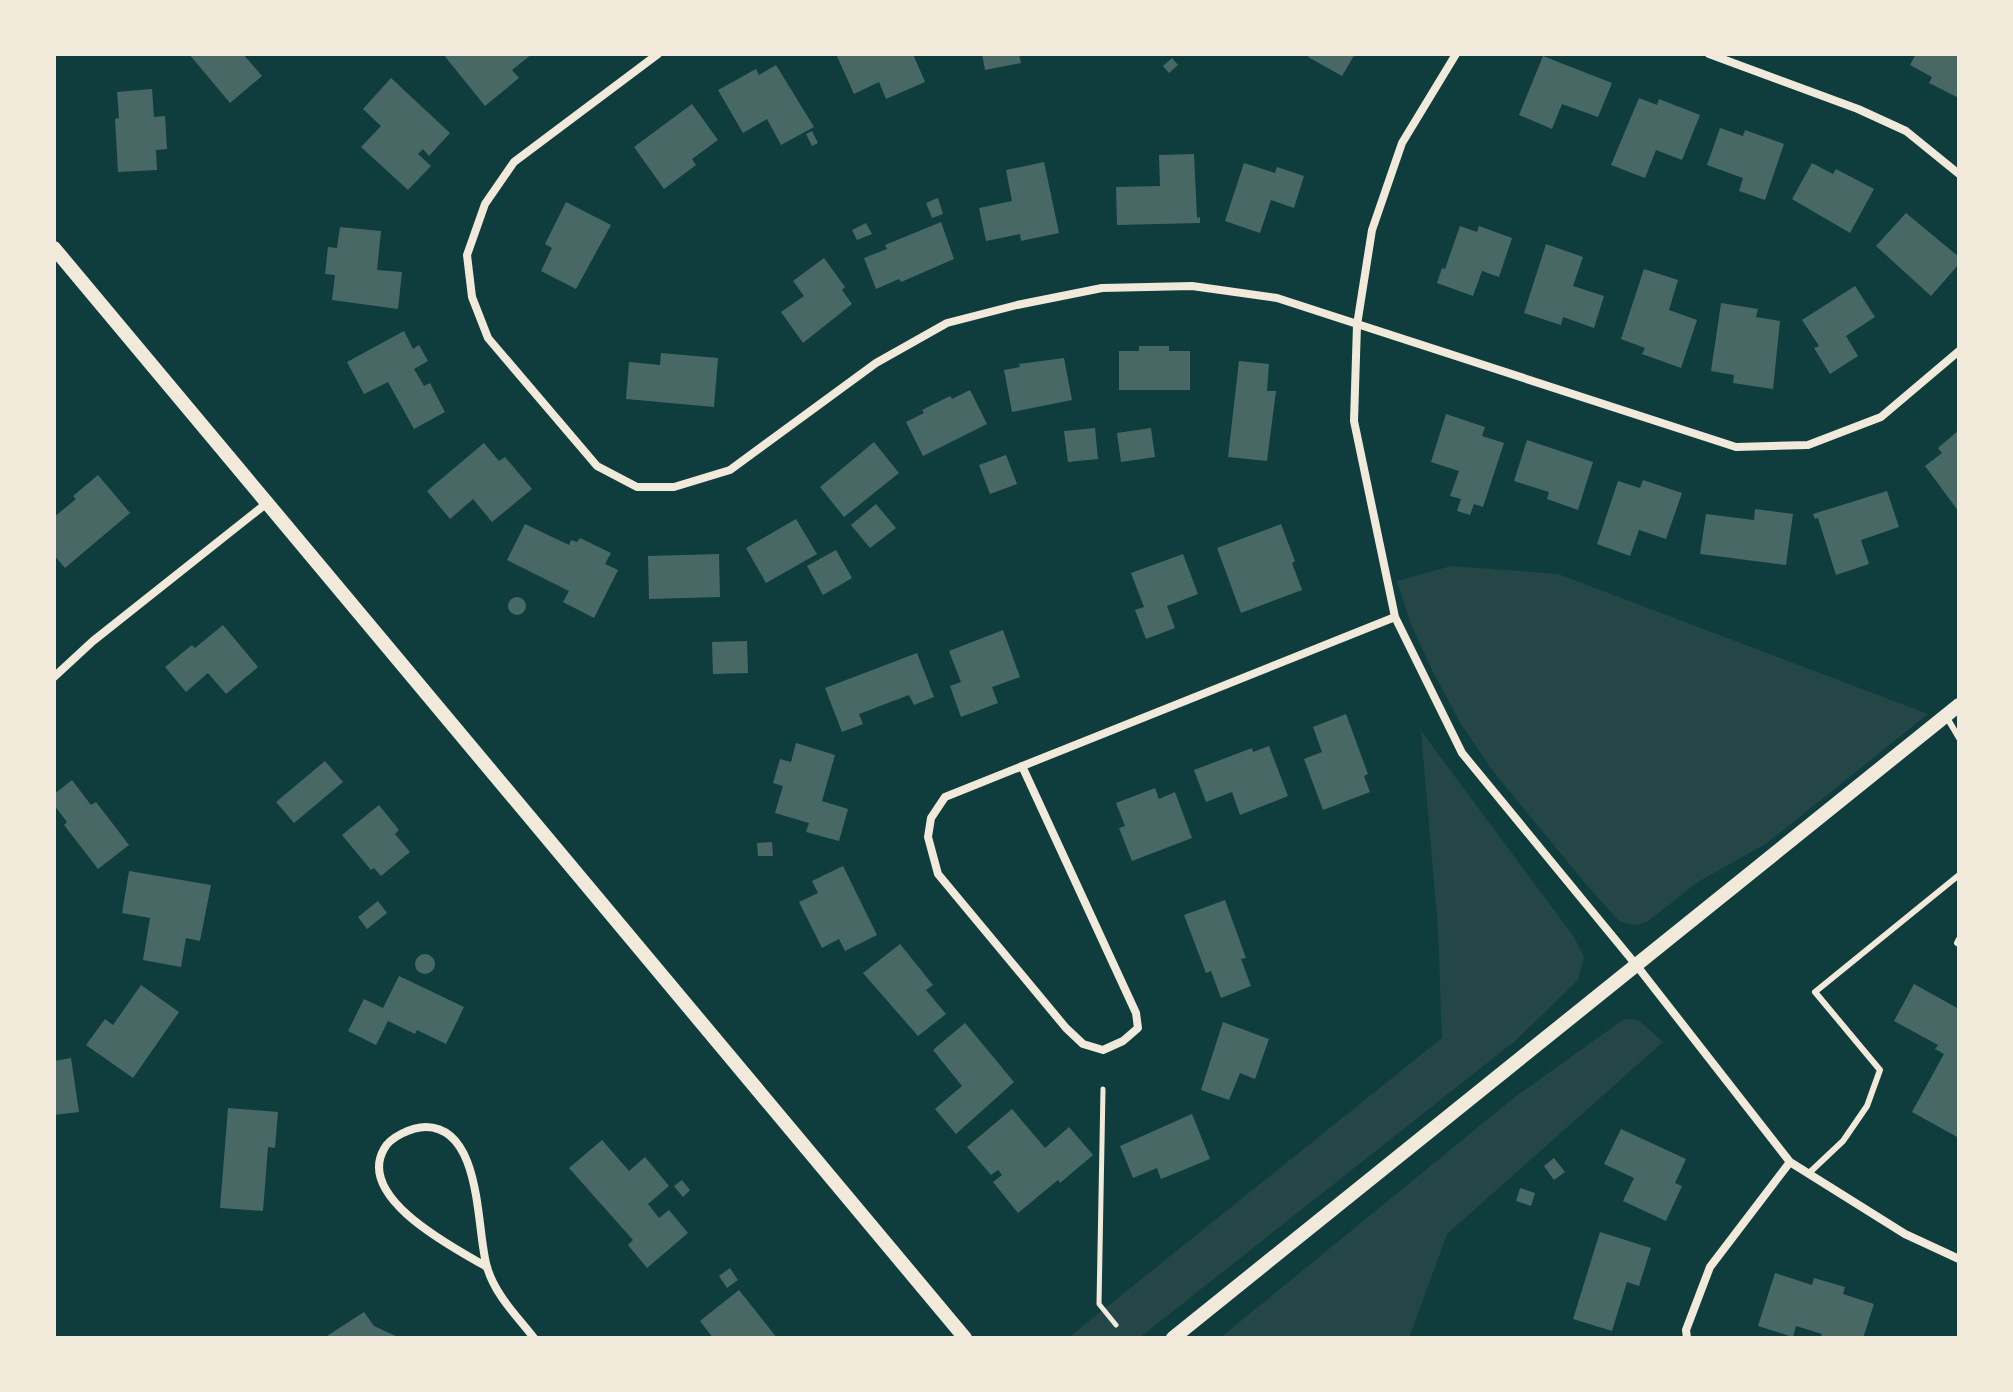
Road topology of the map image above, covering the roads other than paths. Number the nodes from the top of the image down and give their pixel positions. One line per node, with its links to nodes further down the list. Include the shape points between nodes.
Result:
1 (658, 54): 6 (street, via 514,162 485,204 467,255 472,297 488,338 597,466 637,487 674,487 730,470 876,363 947,323 1017,305 1102,288 1192,286 1277,298)
2 (1456, 54): 6 (street, via 1402,143 1372,230)
3 (1709, 54): 4 (street, via 1906,131)
4 (1959, 174)
5 (54, 248): 8 (street)
6 (1357, 325): 7 (street, via 1736,447 1808,445 1881,417); 9 (street, via 1354,421)
7 (1959, 351)
8 (267, 503): 10 (street); 22 (street)
9 (1395, 617): 14 (street); 16 (street, via 1462,753)
10 (54, 677)
11 (1959, 705): 12 (street)
12 (1946, 716): 13 (lane); 16 (street)
13 (1959, 738)
14 (1022, 766): 14 (street, via 945,797 931,818 928,837 938,874 1066,1028 1083,1044 1103,1050 1138,1028 1136,1013)
15 (1959, 875): 18 (lane, via 1815,992 1880,1070 1859,1118)
16 (1637, 966): 17 (street); 23 (street)
17 (1790, 1162): 18 (street); 24 (street, via 1710,1267)
18 (1808, 1174): 19 (street, via 1905,1234)
19 (1959, 1259)
20 (487, 1267): 20 (street, via 418,1224 387,1192 379,1163 384,1147 395,1138 426,1127 444,1131 459,1147 479,1203); 21 (street, via 499,1294)
21 (534, 1338)
22 (965, 1338)
23 (1173, 1338)
24 (1687, 1338)

